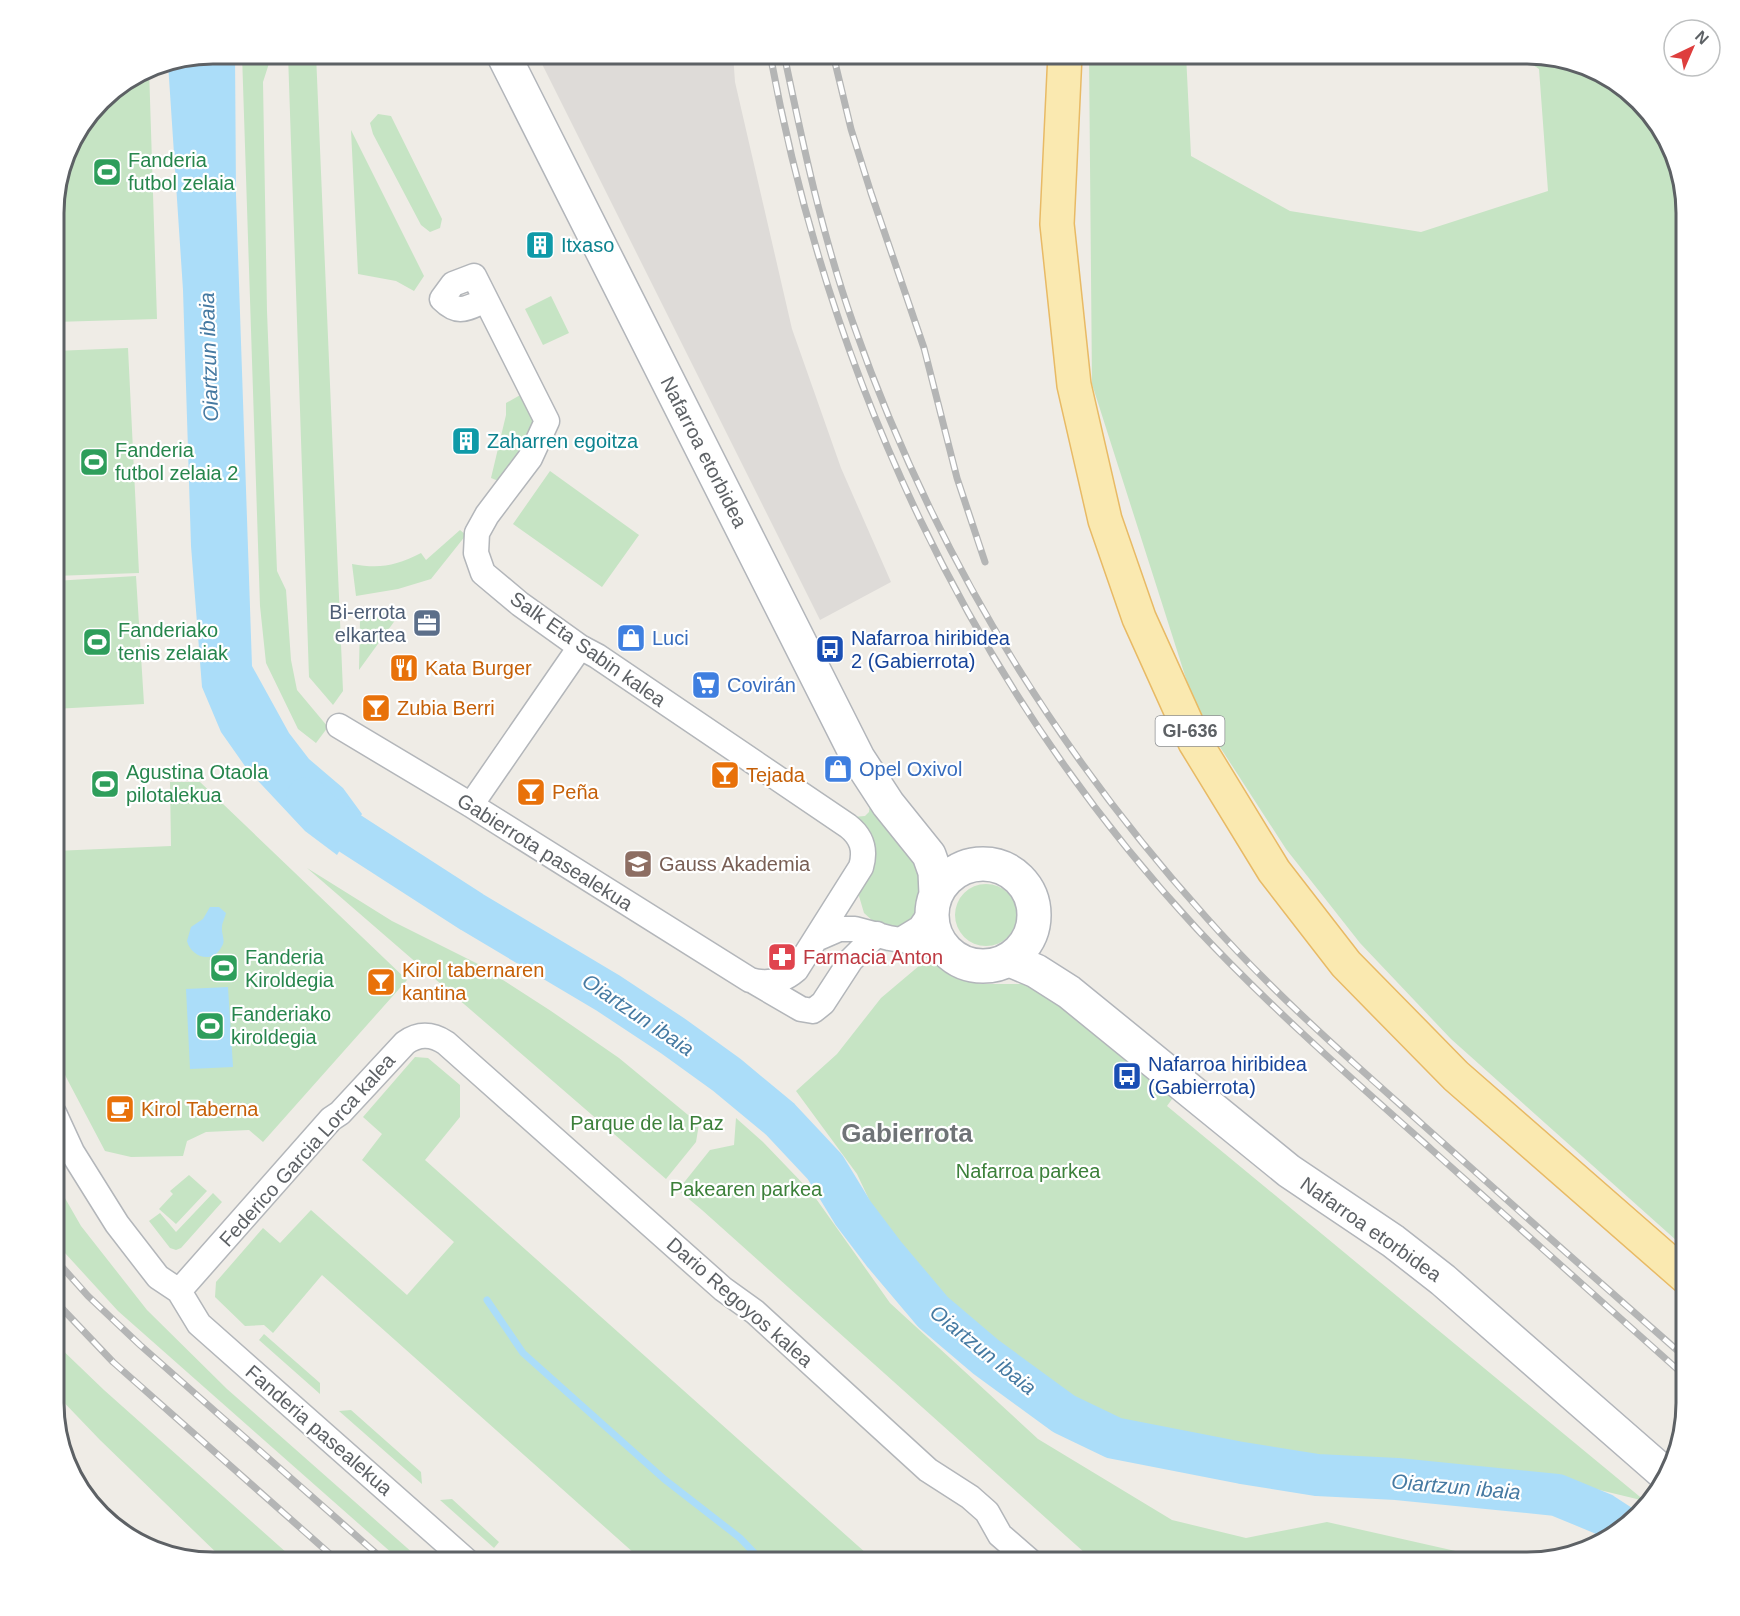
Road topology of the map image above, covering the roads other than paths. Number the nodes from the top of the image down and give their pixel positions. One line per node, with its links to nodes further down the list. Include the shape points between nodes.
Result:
1 (508, 64): 7 (main road, Nafarroa etorbidea, via 858,758 888,804)
2 (1065, 64): 21 (main road, GI-636, via 1057,224 1074,385 1105,520 1139,618 1195,742 1274,871 1346,964 1456,1076)
3 (486, 300): 4 (street, Salk Eta Sabin kalea, via 547,421 530,458 477,533 476,553 483,573)
4 (580, 647): 6 (street); 9 (street, Salk Eta Sabin kalea, via 855,831 864,852)
5 (339, 726): 6 (street, Gabierrota pasealekua)
6 (471, 806): 17 (street, Gabierrota pasealekua)
7 (920, 841): 8 (main road, Nafarroa etorbidea, via 932,852); 10 (main road, Nafarroa etorbidea, via 935,872)
8 (969, 866): 10 (main road, via 946,879); 11 (main road, Nafarroa etorbidea, via 994,865 1011,871 1023,883 1032,898)
9 (854, 879): 12 (street, Salk Eta Sabin kalea, via 857,913); 13 (street)
10 (934, 903): 14 (street, via 920,928); 15 (main road, Nafarroa etorbidea, via 934,930)
11 (1032, 932): 16 (main road); 18 (main road, Nafarroa etorbidea, via 1046,962)
12 (878, 934): 13 (street, via 855,928 839,929); 14 (street); 17 (street, Gabierrota pasealekua, via 851,960 823,1003 813,1011 801,1009)
13 (816, 939): 17 (street, via 796,970 782,980)
14 (902, 939): 15 (street)
15 (943, 947): 16 (main road, via 957,960 974,966 993,966)
16 (1010, 960): 18 (main road, Nafarroa etorbidea)
17 (750, 980)
18 (1069, 992): 25 (main road, Nafarroa etorbidea, via 1289,1172 1393,1241 1443,1280)
19 (446, 1043): 24 (street, Federico Garcia Lorca kalea, via 426,1035 405,1043 331,1119); 27 (street, Dario Regoyos kalea, via 723,1289 755,1312 928,1470 987,1512 1000,1535)
20 (65, 1137): 24 (street, via 117,1224 158,1277)
21 (1652, 1248): 22 (main road, GI-636); 23 (main road)
22 (1676, 1268)
23 (1676, 1274)
24 (179, 1291): 26 (street, Fanderia pasealekua, via 199,1324)
25 (1660, 1469)
26 (457, 1552)
27 (1020, 1552)

